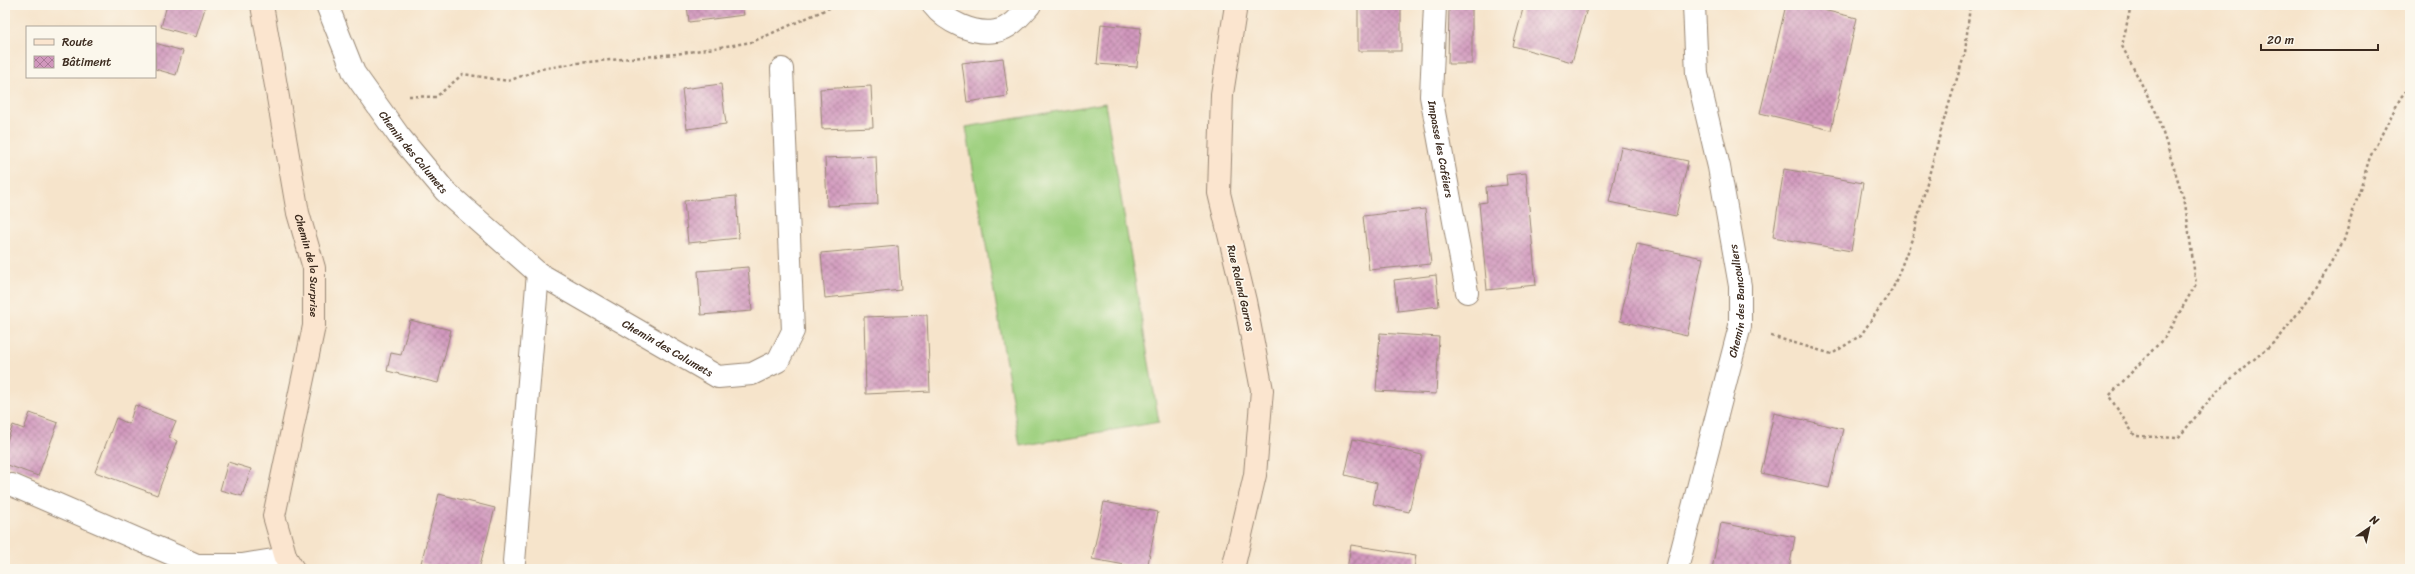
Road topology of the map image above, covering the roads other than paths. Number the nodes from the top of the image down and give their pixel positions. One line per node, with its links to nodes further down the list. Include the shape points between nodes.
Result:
1 (262, 5): 13 (main road, Chemin de la Surprise, via 298,212 314,268 314,326 274,516)
2 (327, 5): 9 (street, Chemin des Calumets, via 354,73 399,136 445,191)
3 (932, 5): 4 (street, via 953,22 973,30 997,32 1015,21)
4 (1030, 5)
5 (1236, 5): 14 (main road, Rue Roland Garros, via 1222,94 1219,193 1245,300 1262,390 1255,475)
6 (1435, 5): 10 (street, Impasse les Caféiers, via 1431,96)
7 (1694, 5): 15 (street, Chemin des Bancouliers, via 1697,74 1719,167 1740,286 1740,326)
8 (782, 70): 9 (street, Chemin des Calumets, via 793,331 778,361 752,374 718,377)
9 (538, 273): 12 (street)
10 (1467, 292)
11 (5, 485): 13 (street, via 197,565)
12 (514, 562)
13 (290, 563)
14 (1233, 569)
15 (1677, 569)

